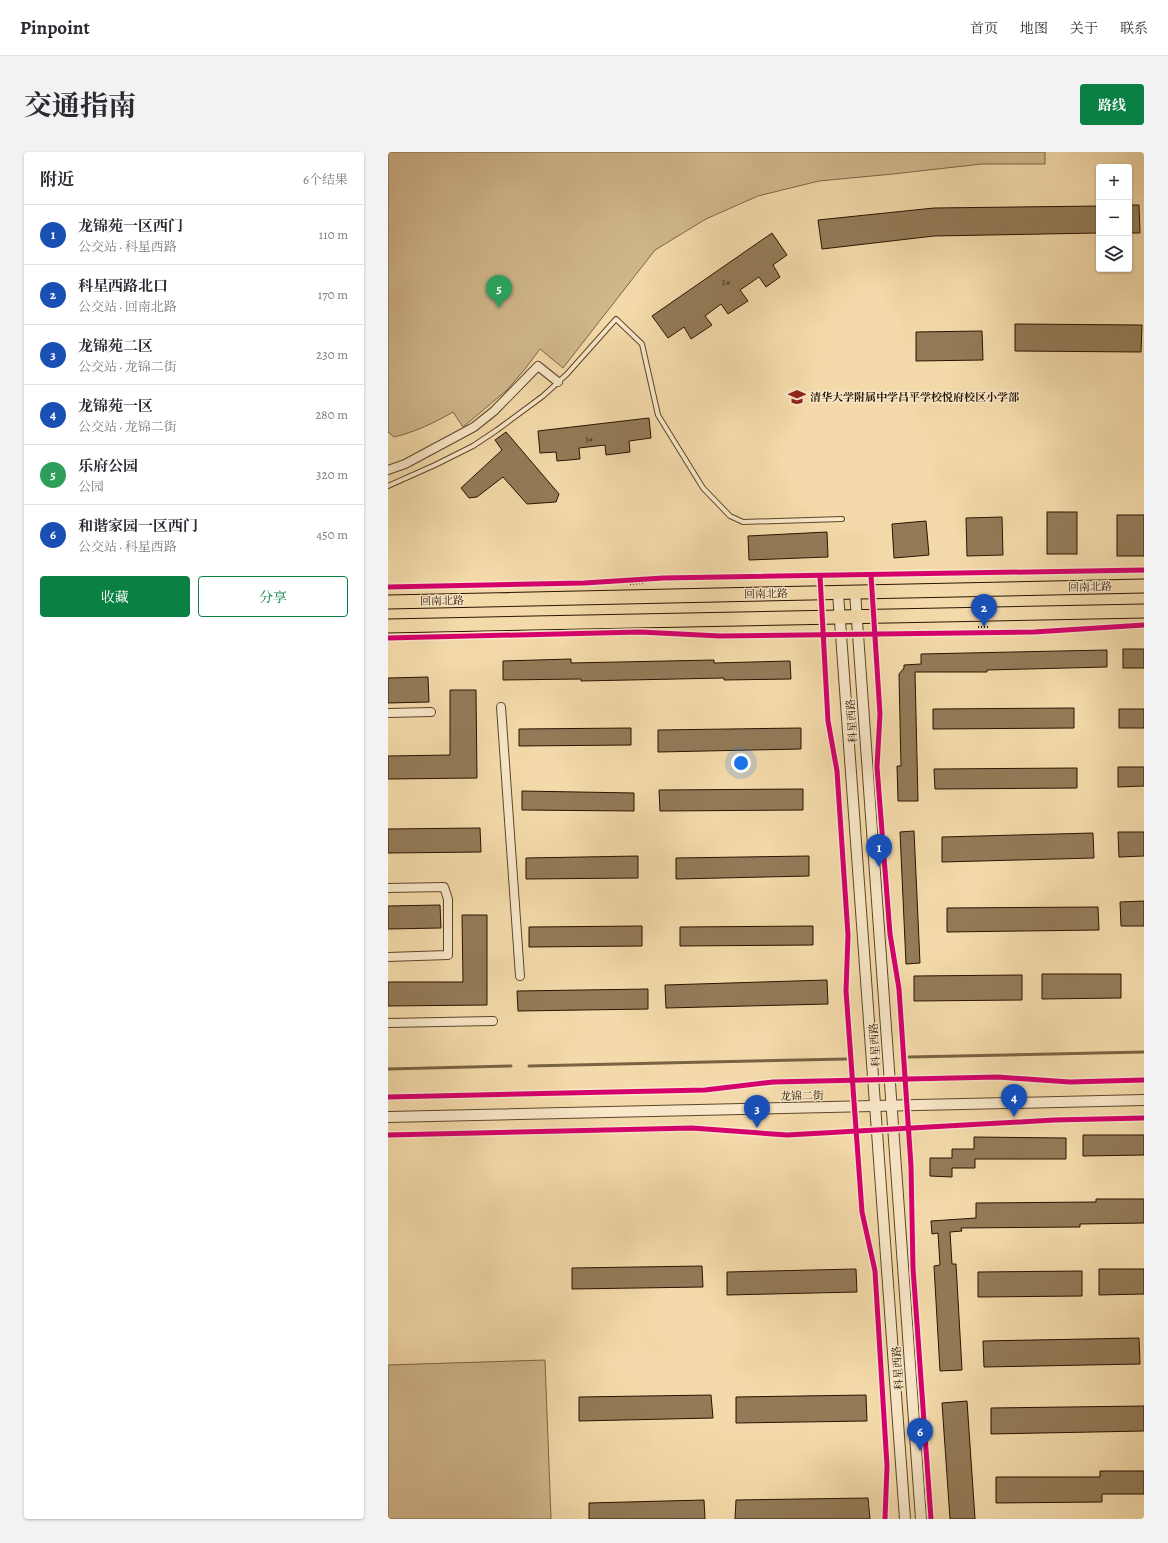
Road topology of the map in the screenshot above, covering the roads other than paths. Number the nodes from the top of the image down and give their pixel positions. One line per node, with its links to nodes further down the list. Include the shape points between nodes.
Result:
1 (558, 382): 2 (street, via 538,366 474,427 405,464); 3 (lane, via 543,396 473,446); 4 (lane, via 616,319 642,344 658,415 703,488 730,516 743,522)
2 (388, 470)
3 (388, 486)
4 (842, 519)
5 (1144, 586): 6 (main road, 回南北路)
6 (855, 592): 7 (main road, 回南北路); 11 (street, 科星西路)
7 (838, 593): 8 (main road, 回南北路); 10 (street, 科星西路)
8 (388, 602)
9 (1144, 611): 11 (main road)
10 (840, 617): 11 (main road); 12 (main road); 22 (street, 科星西路)
11 (857, 617): 23 (street, 科星西路)
12 (388, 626)
13 (501, 707): 18 (street)
14 (431, 712): 15 (street)
15 (388, 713)
16 (388, 888): 17 (street, via 444,887 448,899 448,955)
17 (388, 957)
18 (520, 976)
19 (493, 1020): 20 (street)
20 (388, 1023)
21 (1144, 1100): 23 (street, 龙锦二街)
22 (875, 1106): 23 (street, 龙锦二街); 24 (street, 龙锦二街); 25 (street, 科星西路)
23 (892, 1106): 26 (street, 科星西路)
24 (388, 1117)
25 (905, 1519)
26 (921, 1519)

